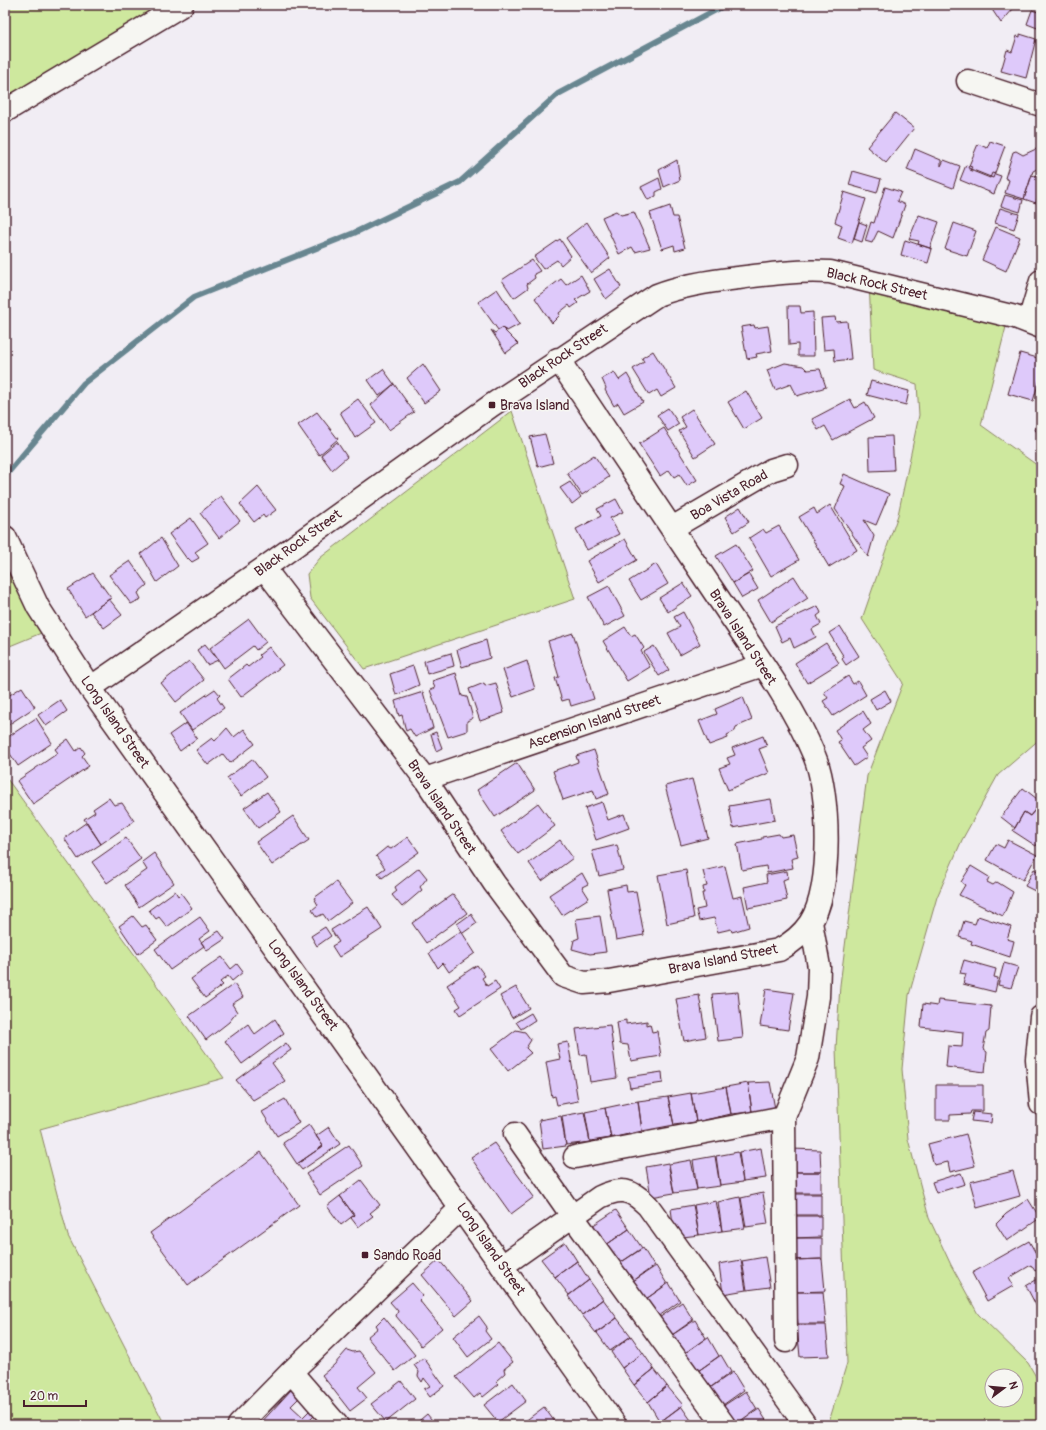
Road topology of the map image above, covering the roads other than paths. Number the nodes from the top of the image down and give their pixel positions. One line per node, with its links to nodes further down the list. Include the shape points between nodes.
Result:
1 (182, 5): 4 (street)
2 (968, 81): 3 (street)
3 (1041, 106)
4 (5, 110)
5 (1041, 282): 6 (street)
6 (1035, 324): 7 (street, Black Rock Street, via 830,272 806,270 696,283 657,295)
7 (558, 359): 9 (street, Brava Island Street); 11 (street, Black Rock Street)
8 (787, 465): 9 (street, Boa Vista Road, via 771,470)
9 (672, 528): 12 (street, Brava Island Street)
10 (5, 537): 13 (street, Long Island Street, via 38,607)
11 (264, 568): 13 (street, Black Rock Street); 14 (street, Brava Island Street)
12 (762, 665): 14 (street, Ascension Island Street); 15 (street, Brava Island Street, via 815,756 823,786 828,822 825,868 820,900)
13 (90, 688): 21 (street, Long Island Street)
14 (425, 779): 15 (street, Brava Island Street, via 494,883 563,976 584,983 609,981 780,950 795,941)
15 (811, 922): 18 (street, via 819,967 818,997 808,1058)
16 (1041, 1017): 17 (street, via 1037,1059)
17 (1041, 1104)
18 (784, 1117): 20 (street); 24 (street)
19 (515, 1134): 22 (street)
20 (574, 1157)
21 (461, 1208): 23 (street, Long Island Street); 25 (street)
22 (573, 1217): 23 (street); 26 (street, via 600,1197 612,1192 626,1190 638,1196 648,1206); 30 (street)
23 (502, 1266): 29 (street, Long Island Street)
24 (786, 1341)
25 (291, 1372): 27 (street); 28 (street)
26 (804, 1423)
27 (239, 1425)
28 (337, 1425)
29 (615, 1425)
30 (724, 1425)

